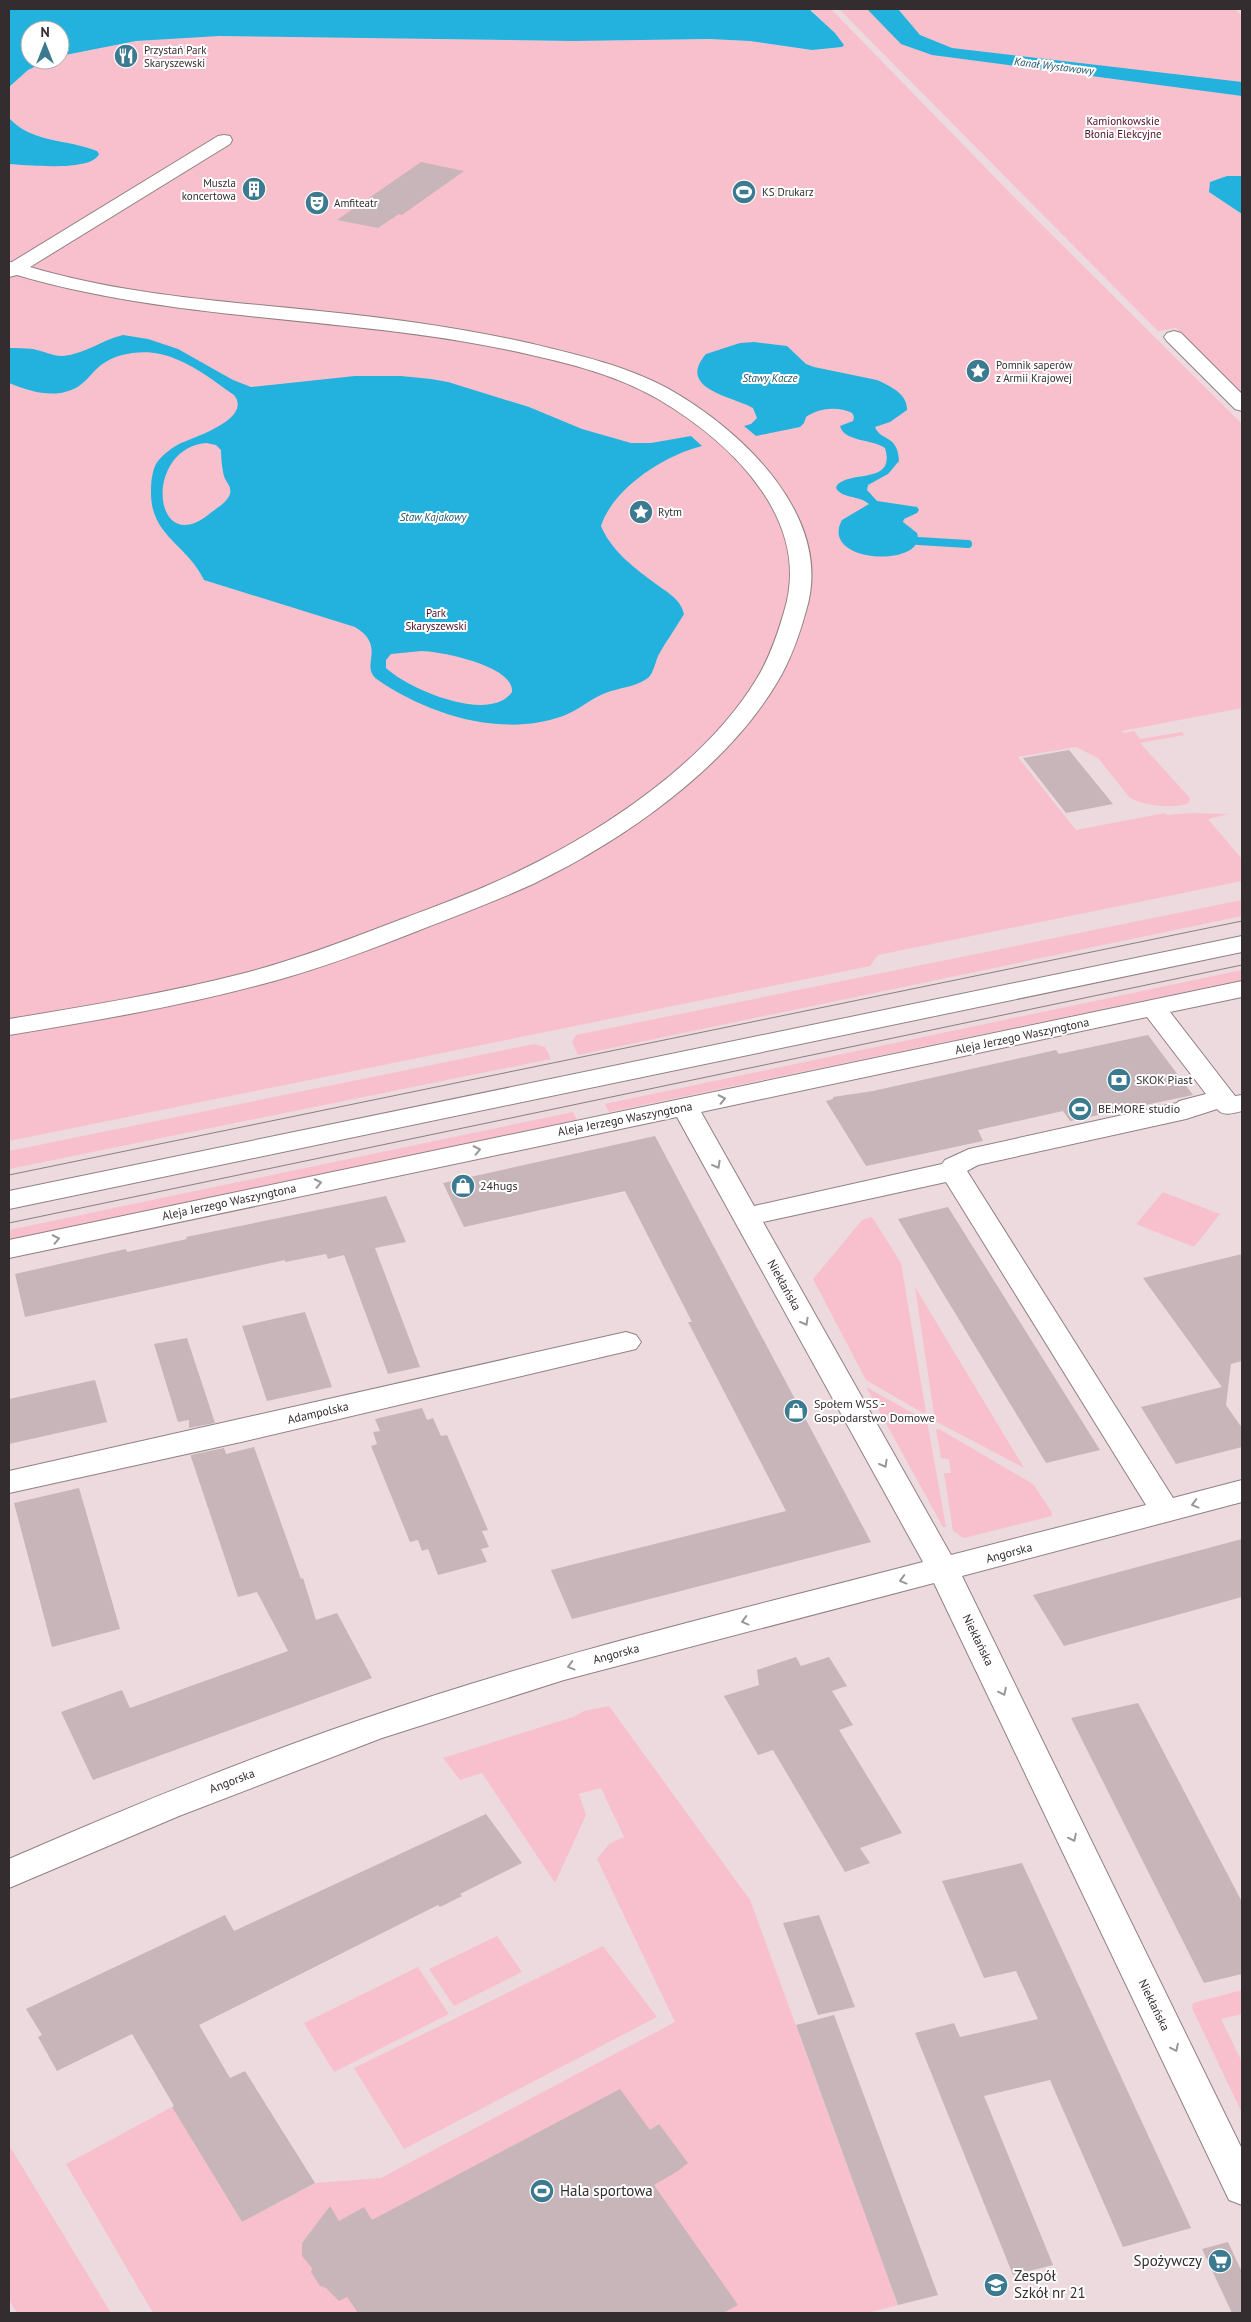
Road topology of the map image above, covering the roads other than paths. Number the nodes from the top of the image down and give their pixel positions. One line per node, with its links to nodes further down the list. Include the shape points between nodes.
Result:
1 (224, 140): 2 (street)
2 (11, 270): 8 (street, via 96,289 194,305 314,316 457,335 549,354 633,379 710,424 760,471 784,508 799,553 803,581 792,628 780,660 733,725 667,789 566,857 470,902 354,947 250,979 92,1014)
3 (1174, 337): 4 (street)
4 (1242, 405)
5 (1242, 944): 12 (street)
6 (1242, 989): 7 (street, Aleja Jerzego Waszyngtona)
7 (1154, 1008): 9 (street); 10 (street, Aleja Jerzego Waszyngtona, one-way to 7)
8 (9, 1027)
9 (1233, 1101): 11 (street, via 1188,1107 969,1158 955,1166)
10 (685, 1107): 13 (street, Niekłańska, one-way to 13); 14 (street, Aleja Jerzego Waszyngtona, one-way to 10)
11 (953, 1171): 13 (street); 18 (street)
12 (9, 1200)
13 (746, 1218): 19 (street, Niekłańska, one-way to 19)
14 (9, 1249)
15 (626, 1342): 16 (street, Adampolska)
16 (9, 1482)
17 (1242, 1491): 18 (street, Angorska, one-way to 18)
18 (1166, 1512): 19 (street, Angorska)
19 (944, 1570): 20 (street, Angorska, one-way to 20, via 568,1667 371,1729 168,1806); 21 (street, Niekłańska, one-way to 21)
20 (9, 1874)
21 (1242, 2188)

